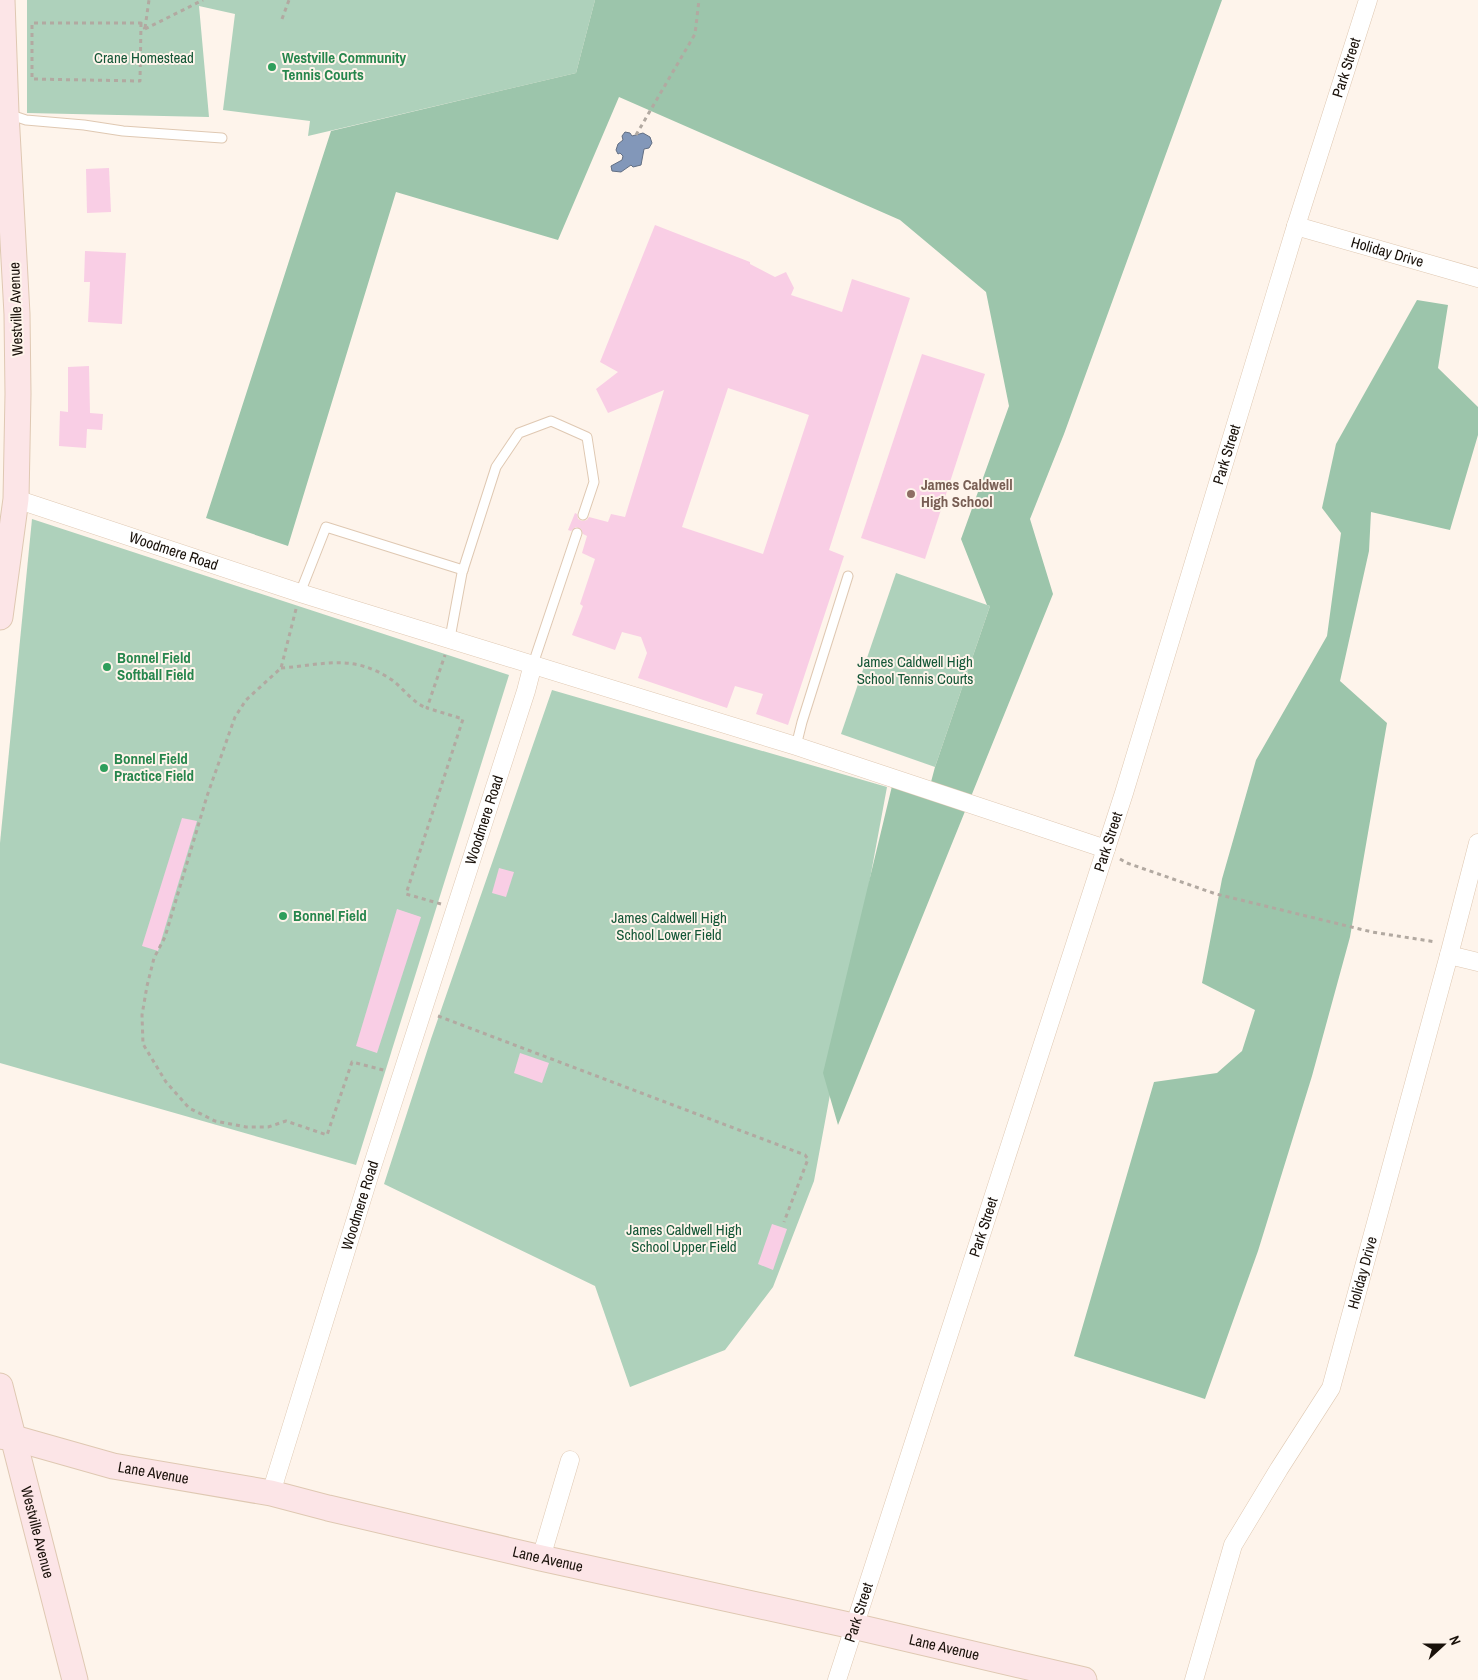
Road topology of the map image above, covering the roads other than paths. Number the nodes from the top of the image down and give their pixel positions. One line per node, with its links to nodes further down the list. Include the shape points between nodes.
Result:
1 (2, 0): 3 (street, Westville Avenue)
2 (1368, 0): 5 (street, Park Street)
3 (3, 113): 4 (lane, via 26,120); 7 (street, Westville Avenue, via 17,314)
4 (222, 138)
5 (1296, 226): 6 (street, Holiday Drive); 19 (street, Park Street)
6 (1478, 278)
7 (16, 499): 10 (street, Westville Avenue); 13 (street, Woodmere Road)
8 (583, 516): 11 (lane, via 594,482 587,437 550,421 518,433 496,467)
9 (577, 533): 16 (lane)
10 (4, 556): 14 (street, Westville Avenue)
11 (462, 570): 13 (lane, via 326,527); 15 (lane)
12 (848, 576): 17 (lane)
13 (300, 592): 15 (street, Woodmere Road)
14 (0, 617)
15 (450, 638): 16 (street, Woodmere Road)
16 (533, 664): 17 (street); 25 (street, Woodmere Road)
17 (796, 746): 19 (street)
18 (1478, 843): 20 (street, Holiday Drive)
19 (1106, 849): 27 (street, Park Street)
20 (1449, 955): 21 (street); 31 (street, Holiday Drive, via 1331,1388 1233,1545)
21 (1478, 962)
22 (0, 1386): 23 (street, Westville Avenue)
23 (7, 1437): 25 (street, Lane Avenue, via 114,1466); 28 (street, Westville Avenue)
24 (570, 1460): 26 (street)
25 (271, 1493): 26 (street, Lane Avenue)
26 (540, 1558): 27 (street, Lane Avenue)
27 (853, 1626): 29 (street, Park Street); 30 (street, Lane Avenue)
28 (75, 1680)
29 (837, 1680)
30 (1084, 1680)
31 (1194, 1680)

